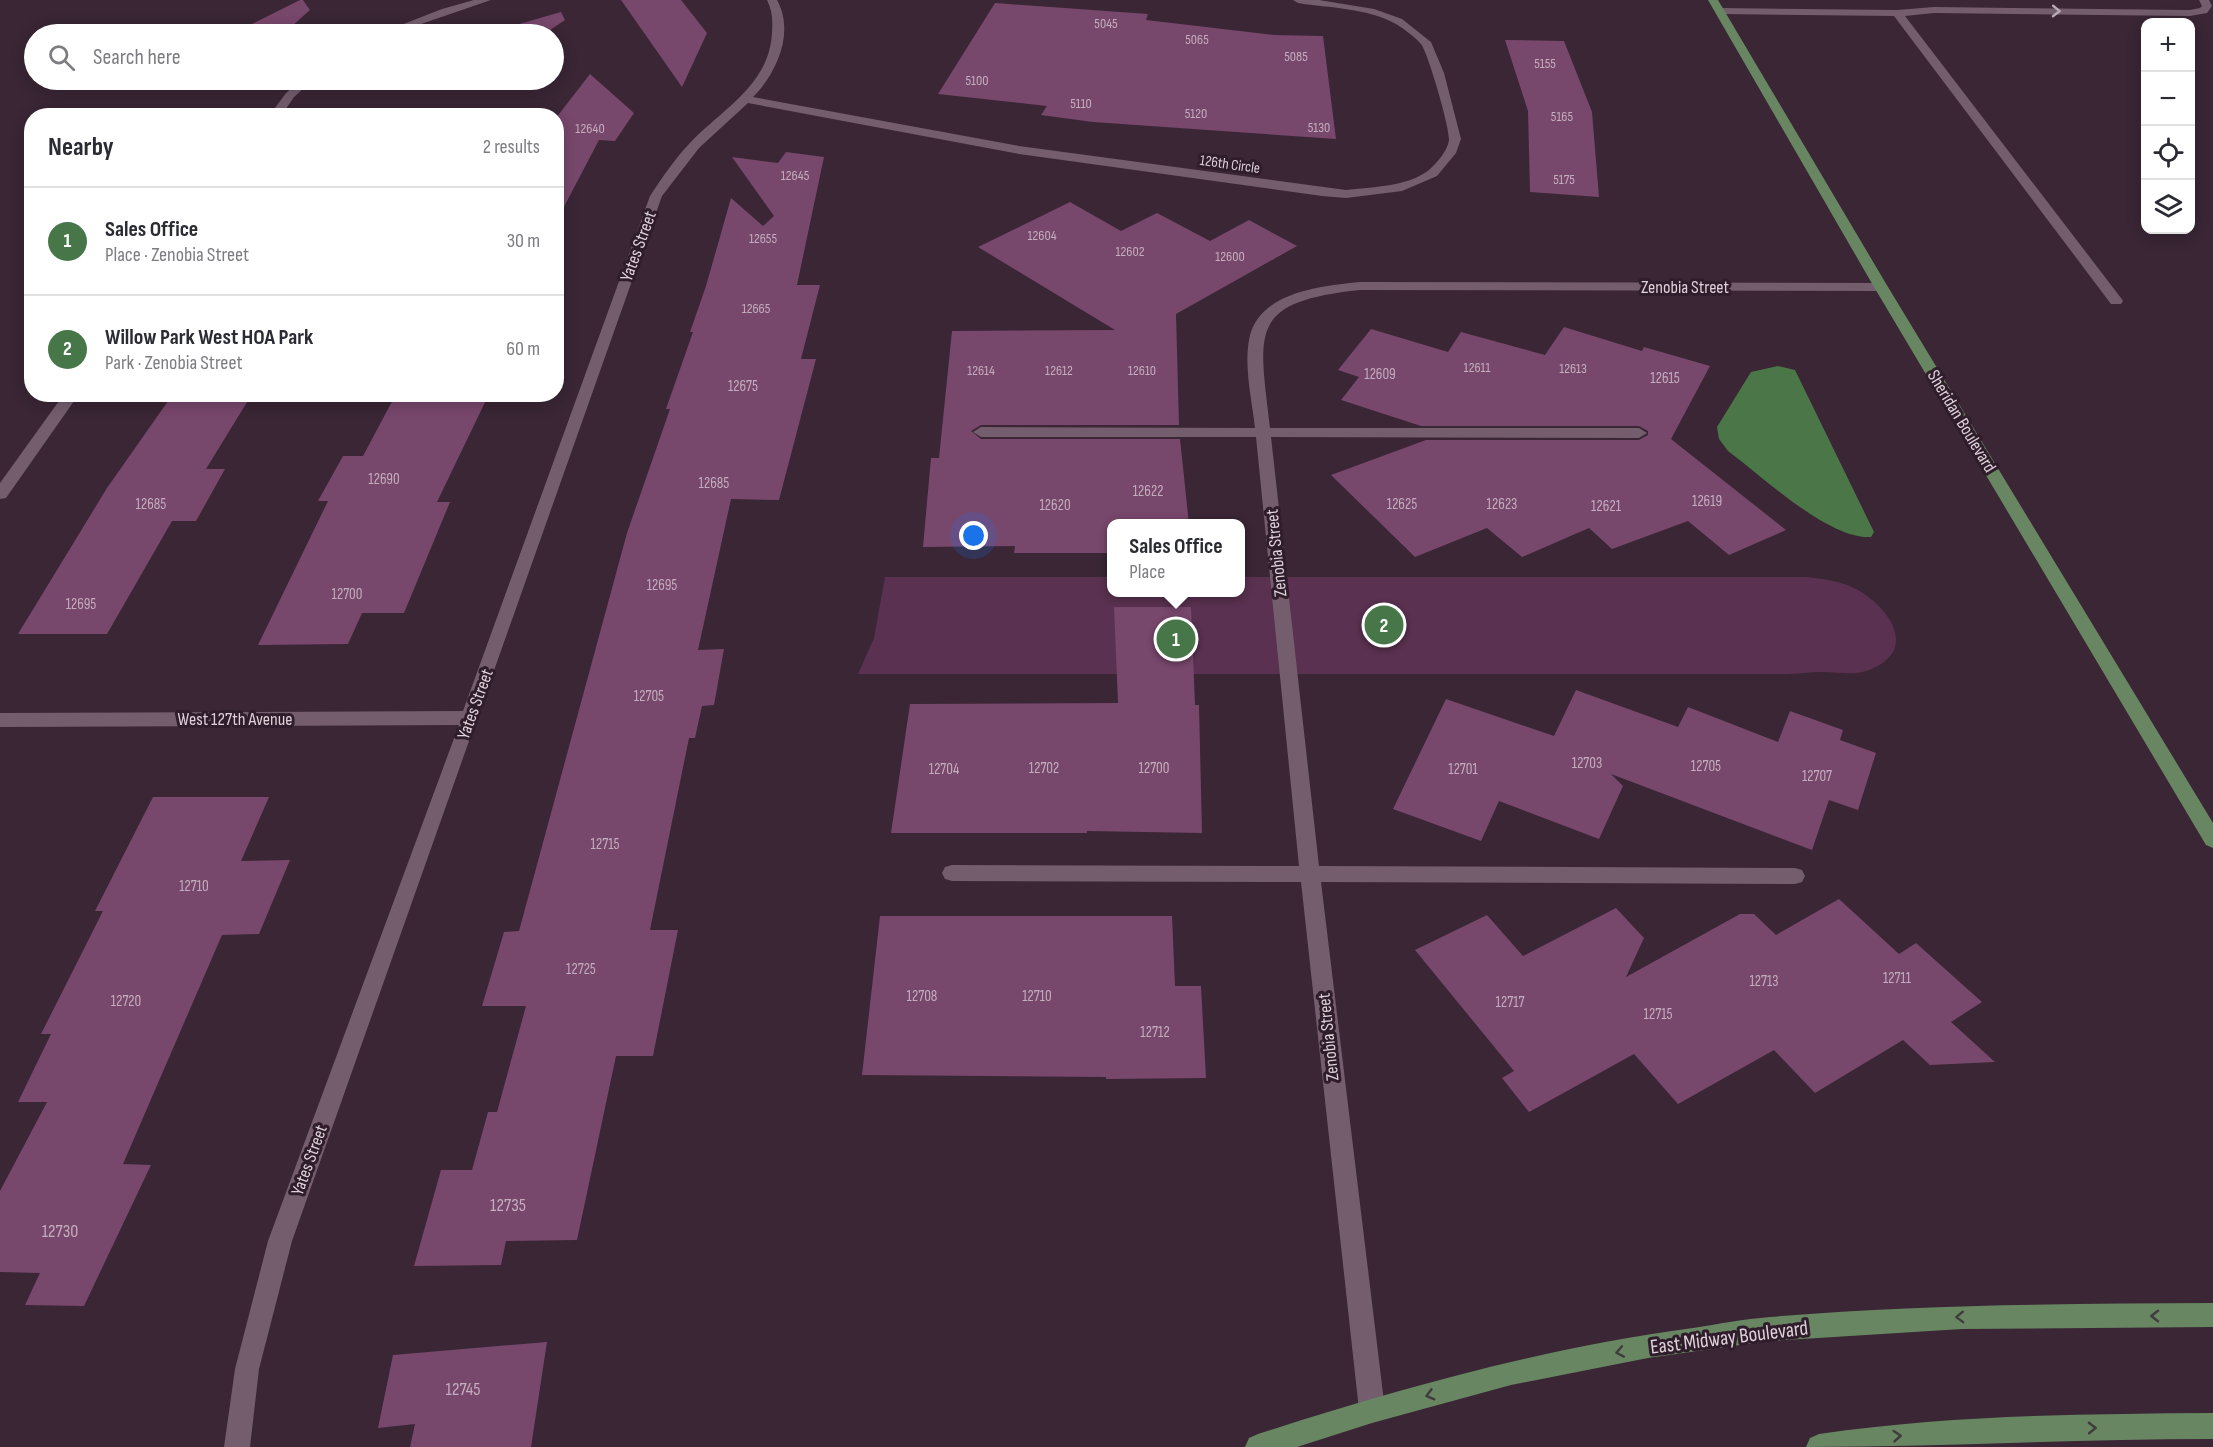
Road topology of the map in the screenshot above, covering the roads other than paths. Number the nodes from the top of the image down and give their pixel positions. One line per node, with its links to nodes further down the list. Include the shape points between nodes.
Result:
1 (486, 0): 12 (street)
2 (771, 0): 14 (street, Yates Street, via 778,14 777,55)
3 (1298, 0): 14 (street, 126th Circle, via 1370,11 1398,21 1427,44 1455,139 1450,153 1433,173 1402,187 1346,194 1322,192 1019,150)
4 (1942, 0): 9 (street)
5 (2105, 0): 10 (street)
6 (2204, 0): 10 (street, via 2207,6 2203,10 2190,13)
7 (1717, 5): 11 (street); 16 (main road, Sheridan Boulevard)
8 (2024, 5): 9 (street); 10 (street, one-way to 10)
9 (1934, 10): 11 (street)
10 (2109, 12)
11 (1898, 13): 17 (street)
12 (410, 24)
13 (296, 90): 15 (street)
14 (746, 99): 23 (street, Yates Street, via 679,162 656,196)
15 (281, 108)
16 (1881, 287): 20 (street, Zenobia Street, via 1360,286 1323,290 1280,307 1259,328 1255,349); 25 (main road, Sheridan Boulevard)
17 (2116, 301)
18 (66, 402): 22 (street)
19 (981, 432): 20 (street)
20 (1263, 432): 21 (street); 27 (street, Zenobia Street)
21 (1639, 434)
22 (0, 494)
23 (470, 718): 24 (street, West 127th Avenue); 32 (street, Yates Street, via 280,1241 256,1323)
24 (0, 720)
25 (2213, 840)
26 (952, 873): 27 (street)
27 (1310, 874): 28 (street); 30 (street, Zenobia Street)
28 (1795, 876)
29 (2213, 1316): 30 (main road, East Midway Boulevard, one-way to 30, via 1962,1317 1768,1329 1511,1373)
30 (1372, 1410): 33 (main road, East Midway Boulevard)
31 (2213, 1426): 34 (main road, one-way to 31, via 1950,1431)
32 (237, 1447)
33 (1258, 1447)
34 (1819, 1447)

